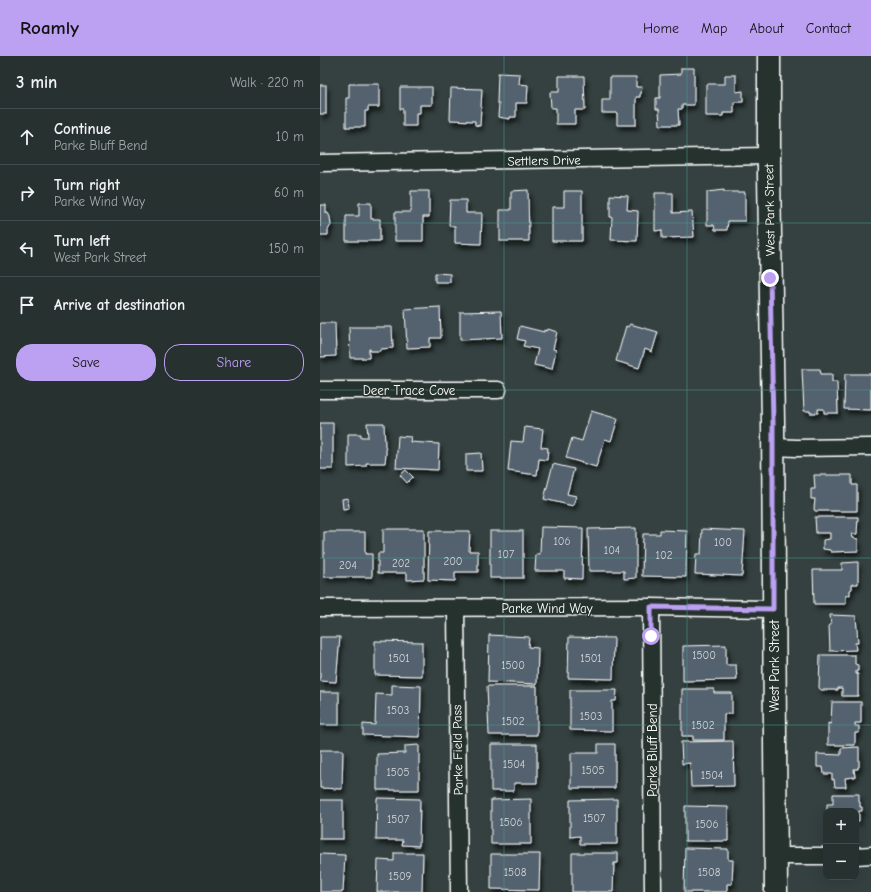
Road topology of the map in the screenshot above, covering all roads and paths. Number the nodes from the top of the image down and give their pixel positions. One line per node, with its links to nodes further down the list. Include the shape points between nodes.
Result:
1 (769, 56): 2 (street, West Park Street)
2 (769, 156): 3 (street, Settlers Drive); 6 (street, West Park Street)
3 (320, 163)
4 (320, 390): 5 (street, Deer Trace Cove)
5 (498, 390)
6 (773, 447): 7 (street); 11 (street, West Park Street)
7 (871, 447)
8 (651, 607): 10 (street, Parke Wind Way); 11 (street, Parke Wind Way); 17 (street, Parke Bluff Bend)
9 (320, 608): 10 (street, Parke Wind Way)
10 (456, 608): 16 (street, Parke Field Pass)
11 (773, 609): 13 (street, West Park Street)
12 (871, 855): 15 (street)
13 (775, 856): 14 (street); 18 (street, West Park Street)
14 (823, 856)
15 (859, 856)
16 (459, 892)
17 (653, 892)
18 (776, 892)

